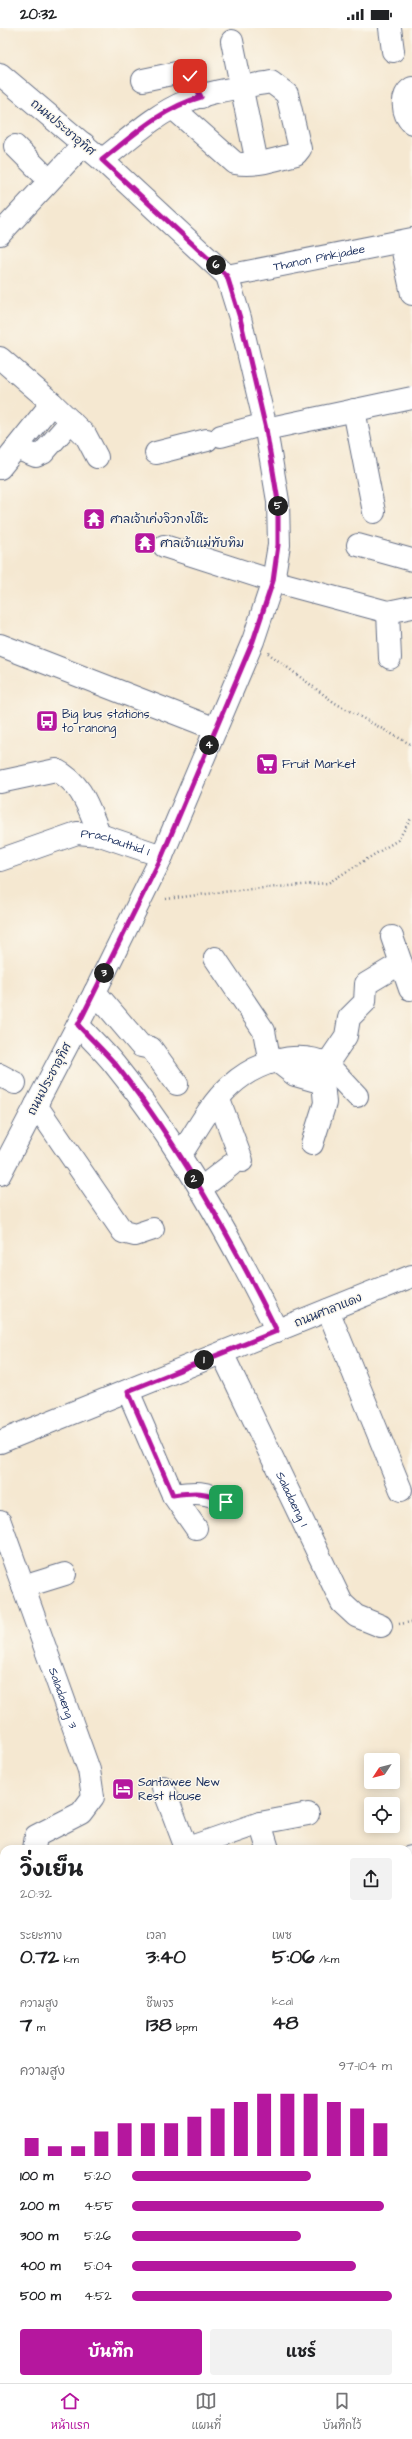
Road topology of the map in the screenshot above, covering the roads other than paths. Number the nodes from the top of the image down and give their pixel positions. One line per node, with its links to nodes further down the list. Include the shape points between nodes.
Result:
1 (390, 28): 3 (street)
2 (232, 41): 6 (street)
3 (393, 51)
4 (0, 74): 11 (street, ถนนประชาอุทิศ)
5 (143, 80): 8 (street, via 181,72 190,76)
6 (242, 87): 8 (street); 14 (street); 14 (street, via 271,82 282,88 287,94 300,149 296,154)
7 (412, 88): 10 (street, via 403,98 406,115)
8 (201, 97): 9 (street)
9 (173, 108): 13 (street, via 154,119); 14 (street, via 235,163)
10 (412, 123)
11 (84, 144): 13 (street, ถนนประชาอุทิศ); 15 (street)
12 (15, 146): 15 (street)
13 (102, 160): 19 (street, ถนนประชาอุทิศ)
14 (257, 164)
15 (49, 180): 16 (street)
16 (9, 212): 17 (street)
17 (0, 234)
18 (406, 241): 19 (street, Thanon Pinkjadee); 20 (street)
19 (227, 276): 26 (street, ถนนประชาอุทิศ, via 240,318)
20 (412, 294)
21 (0, 358): 23 (street)
22 (412, 398): 24 (street)
23 (52, 403): 25 (street); 27 (street)
24 (354, 410): 26 (street); 31 (street)
25 (71, 421): 27 (street, via 44,453 36,456); 29 (street, via 86,436)
26 (265, 427): 28 (street); 35 (street, ถนนประชาอุทิศ, via 278,501 278,545)
27 (16, 448): 30 (street)
28 (156, 453)
29 (97, 457)
30 (0, 468)
31 (374, 512)
32 (358, 545): 34 (street)
33 (164, 546): 35 (street)
34 (412, 560)
35 (273, 581): 37 (street); 40 (street, ถนนประชาอุทิศ, via 253,641)
36 (412, 606): 37 (street)
37 (388, 612): 39 (street)
38 (0, 645): 40 (street)
39 (390, 658)
40 (216, 729): 43 (street, ถนนประชาอุทิศ)
41 (0, 782): 42 (street, via 56,770 70,778 81,791)
42 (100, 835): 43 (street, Prachauthid 1); 44 (street, Prachauthid 1, via 77,833)
43 (162, 856): 49 (street, ถนนประชาอุทิศ)
44 (0, 860)
45 (392, 937): 47 (street)
46 (215, 958): 51 (street, via 264,1031)
47 (401, 963): 48 (street); 52 (street, via 366,984 364,1002 349,1018 346,1036)
48 (410, 989)
49 (95, 992): 50 (street, ถนนประชาอุทิศ); 53 (street, via 141,1046 151,1048)
50 (78, 1025): 54 (street, ถนนประชาอุทิศ); 58 (street, via 115,1064)
51 (273, 1062): 52 (street, via 301,1056); 56 (street, via 237,1081)
52 (324, 1069): 55 (street); 57 (street, via 325,1103)
53 (177, 1084)
54 (23, 1089): 59 (street, ถนนประชาอุทิศ); 61 (street, via 124,1232 135,1235)
55 (356, 1096)
56 (218, 1100): 58 (street); 60 (street, via 236,1163)
57 (312, 1144)
58 (180, 1156): 60 (street)
59 (0, 1174)
60 (200, 1189): 64 (street, via 236,1248)
61 (153, 1229)
62 (412, 1276): 63 (street, ถนนศาลาแดง)
63 (328, 1310): 64 (street, ถนนศาลาแดง); 68 (street)
64 (277, 1331): 65 (street, ถนนศาลาแดง)
65 (222, 1353): 66 (street, ถนนศาลาแดง); 75 (street, Saladaeng 1, via 342,1603 356,1616)
66 (128, 1391): 67 (street, ถนนศาลาแดง); 69 (street)
67 (0, 1442)
68 (401, 1490)
69 (173, 1495): 70 (street, via 194,1492 212,1494); 72 (street)
70 (226, 1502)
71 (0, 1522): 74 (street, Saladaeng 3)
72 (196, 1528)
73 (65, 1574): 74 (street)
74 (23, 1587): 80 (street, Saladaeng 3, via 89,1770 93,1797 81,1813 36,1836)
75 (381, 1626)
76 (163, 1787): 81 (street)
77 (308, 1814): 78 (street)
78 (260, 1823): 79 (street); 83 (street)
79 (217, 1843): 82 (street)
80 (35, 1845)
81 (184, 1845)
82 (206, 1845)
83 (267, 1845)

